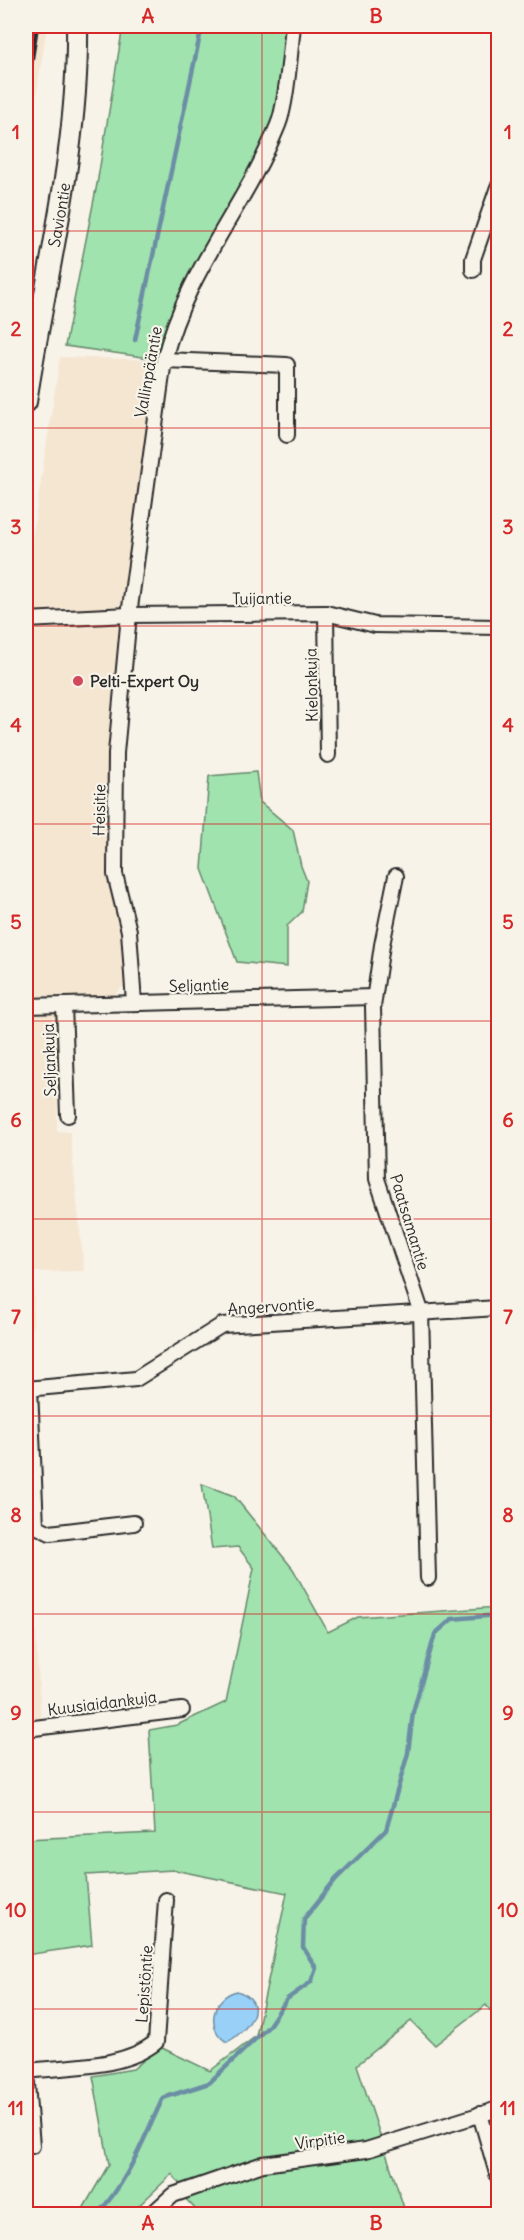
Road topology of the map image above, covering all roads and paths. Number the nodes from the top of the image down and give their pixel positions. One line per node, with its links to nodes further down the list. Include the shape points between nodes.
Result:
1 (77, 26): 6 (main road, Saviontie, via 71,141)
2 (293, 26): 5 (street, Vallinpääntie, via 279,123 191,284 173,323)
3 (498, 191): 4 (street, via 473,259)
4 (473, 270)
5 (164, 360): 7 (street, via 287,365); 9 (street, Vallinpääntie)
6 (26, 402)
7 (287, 435)
8 (326, 614): 9 (street, Tuijantie); 11 (street, Tuijantie, via 375,625); 12 (street, Kielonkuja)
9 (129, 615): 10 (street, Tuijantie); 15 (street, Heisitie, via 116,753 115,874 129,931)
10 (26, 620)
11 (498, 627)
12 (328, 755)
13 (396, 876): 14 (street, Paatsamantie)
14 (374, 996): 15 (street, Seljantie); 20 (street, Paatsamantie, via 377,1179)
15 (134, 1003): 16 (street, Seljantie)
16 (64, 1005): 17 (street, Seljantie); 18 (street, Seljankuja)
17 (26, 1006)
18 (68, 1115)
19 (498, 1308): 20 (street, Angervontie)
20 (421, 1311): 21 (street, Angervontie, via 222,1325 136,1379); 23 (street, Paatsamantie)
21 (28, 1389): 22 (street, via 36,1526 50,1533)
22 (134, 1522)
23 (428, 1578)
24 (182, 1710): 25 (street, Kuusiaidankuja)
25 (26, 1729)
26 (166, 1900): 27 (street, Lepistöntie, via 156,2042 142,2053 118,2060)
27 (26, 2072): 30 (street)
28 (498, 2109): 29 (street, Virpitie)
29 (480, 2114): 31 (street); 32 (street, Virpitie, via 366,2150 263,2164 173,2195)
30 (32, 2146)
31 (498, 2177)
32 (152, 2214)

